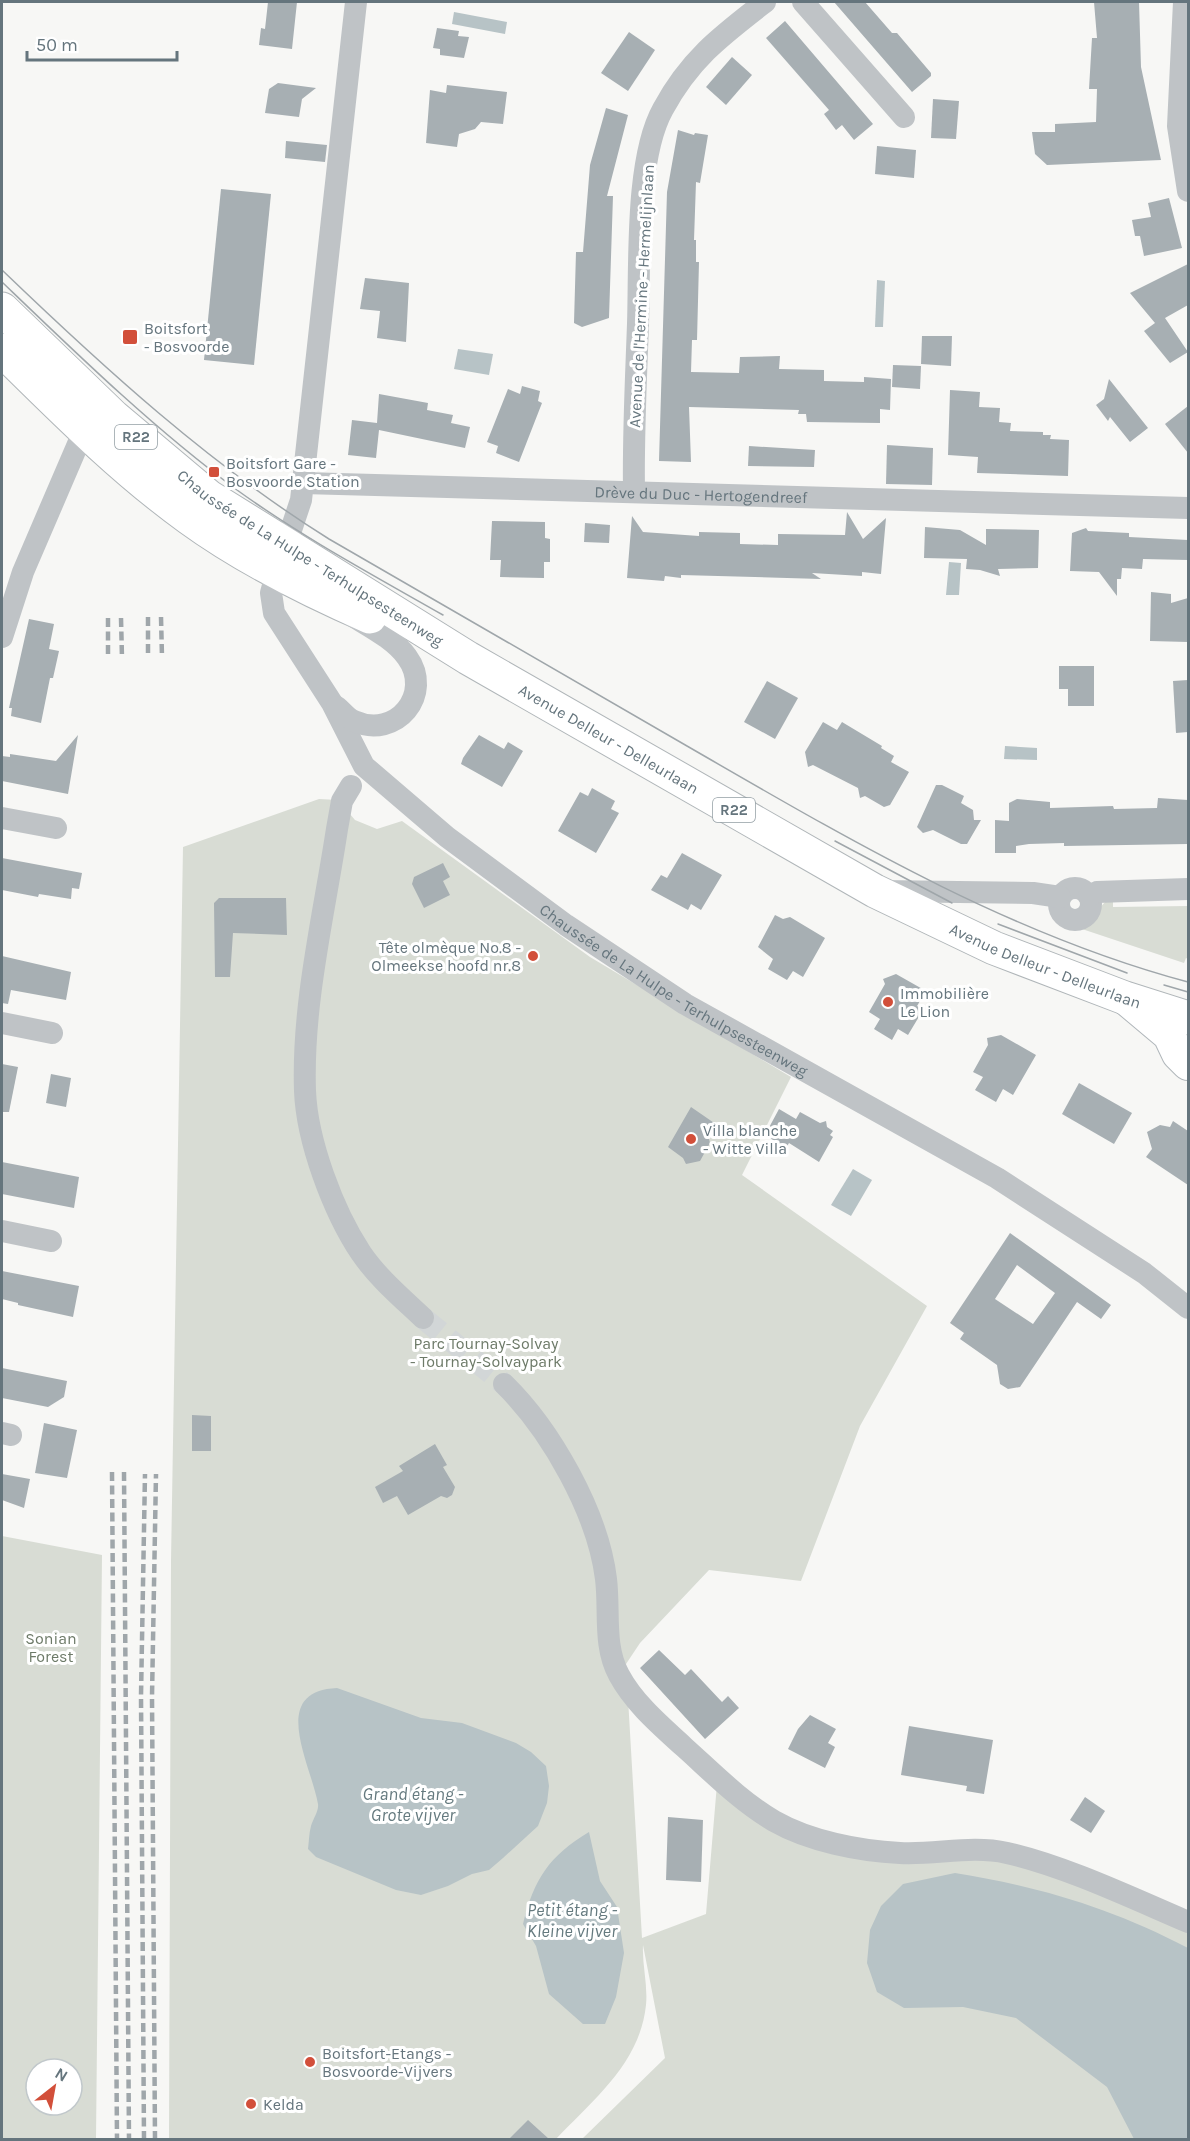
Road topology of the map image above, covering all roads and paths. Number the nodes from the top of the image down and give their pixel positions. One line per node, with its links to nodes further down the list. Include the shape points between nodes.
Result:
1 (356, 2): 10 (street)
2 (765, 2): 11 (street, Avenue de l'Hermine - Hermelijnlaan, via 709,45 683,75 648,144 641,223)
3 (803, 2): 5 (street)
4 (1184, 2): 6 (street, via 1178,126)
5 (904, 117)
6 (1188, 191)
7 (2, 309): 13 (main road, Chaussée de La Hulpe - Terhulpsesteenweg / R22, via 114,417)
8 (2, 350): 9 (main road, Chaussée de La Hulpe - Terhulpsesteenweg / R22)
9 (88, 433): 13 (main road, Chaussée de La Hulpe - Terhulpsesteenweg / R22, via 187,517 220,539); 15 (street, via 78,444 22,572)
10 (303, 483): 11 (street, Drève du Duc - Hertogendreef); 13 (street, via 300,506)
11 (634, 492): 12 (street, Drève du Duc - Hertogendreef)
12 (1188, 508)
13 (282, 558): 14 (main road, Chaussée de La Hulpe - Terhulpsesteenweg / R22); 16 (main road, Chaussée de La Hulpe - Terhulpsesteenweg / R22); 17 (street, Chaussée de La Hulpe - Terhulpsesteenweg, via 271,593 274,613)
14 (325, 597): 16 (main road, Chaussée de La Hulpe - Terhulpsesteenweg / R22); 18 (street, via 400,649 414,671 417,693 411,706 392,723)
15 (2, 637)
16 (468, 658): 23 (main road, Avenue Delleur - Delleurlaan / R22)
17 (332, 703): 18 (street, via 352,721); 19 (street, Chaussée de La Hulpe - Terhulpsesteenweg)
18 (370, 725): 19 (street, via 372,755)
19 (355, 775): 31 (street, Chaussée de La Hulpe - Terhulpsesteenweg, via 685,1004 997,1178 1144,1273); 32 (street, via 342,801 309,1010 305,1059 307,1114 324,1175 348,1232 362,1255)
20 (2, 818): 21 (street)
21 (56, 828)
22 (1188, 889): 23 (street, Avenue Delleur - Delleurlaan, via 1097,892 1089,896 1090,908 1078,920 1062,914 1060,897 1033,892)
23 (875, 891): 24 (main road, Avenue Delleur - Delleurlaan / R22, via 994,948)
24 (1125, 998): 25 (main road, Avenue Delleur - Delleurlaan / R22); 28 (main road, via 1169,1035)
25 (1188, 1018)
26 (2, 1023): 27 (street)
27 (52, 1033)
28 (1188, 1064)
29 (2, 1231): 30 (street)
30 (51, 1240)
31 (1188, 1308)
32 (423, 1318)
33 (504, 1384): 34 (street, via 538,1423 589,1518 602,1560 610,1652 620,1678 650,1716 734,1792 774,1821 805,1835 899,1853 982,1849 1007,1853)
34 (1188, 1922)

